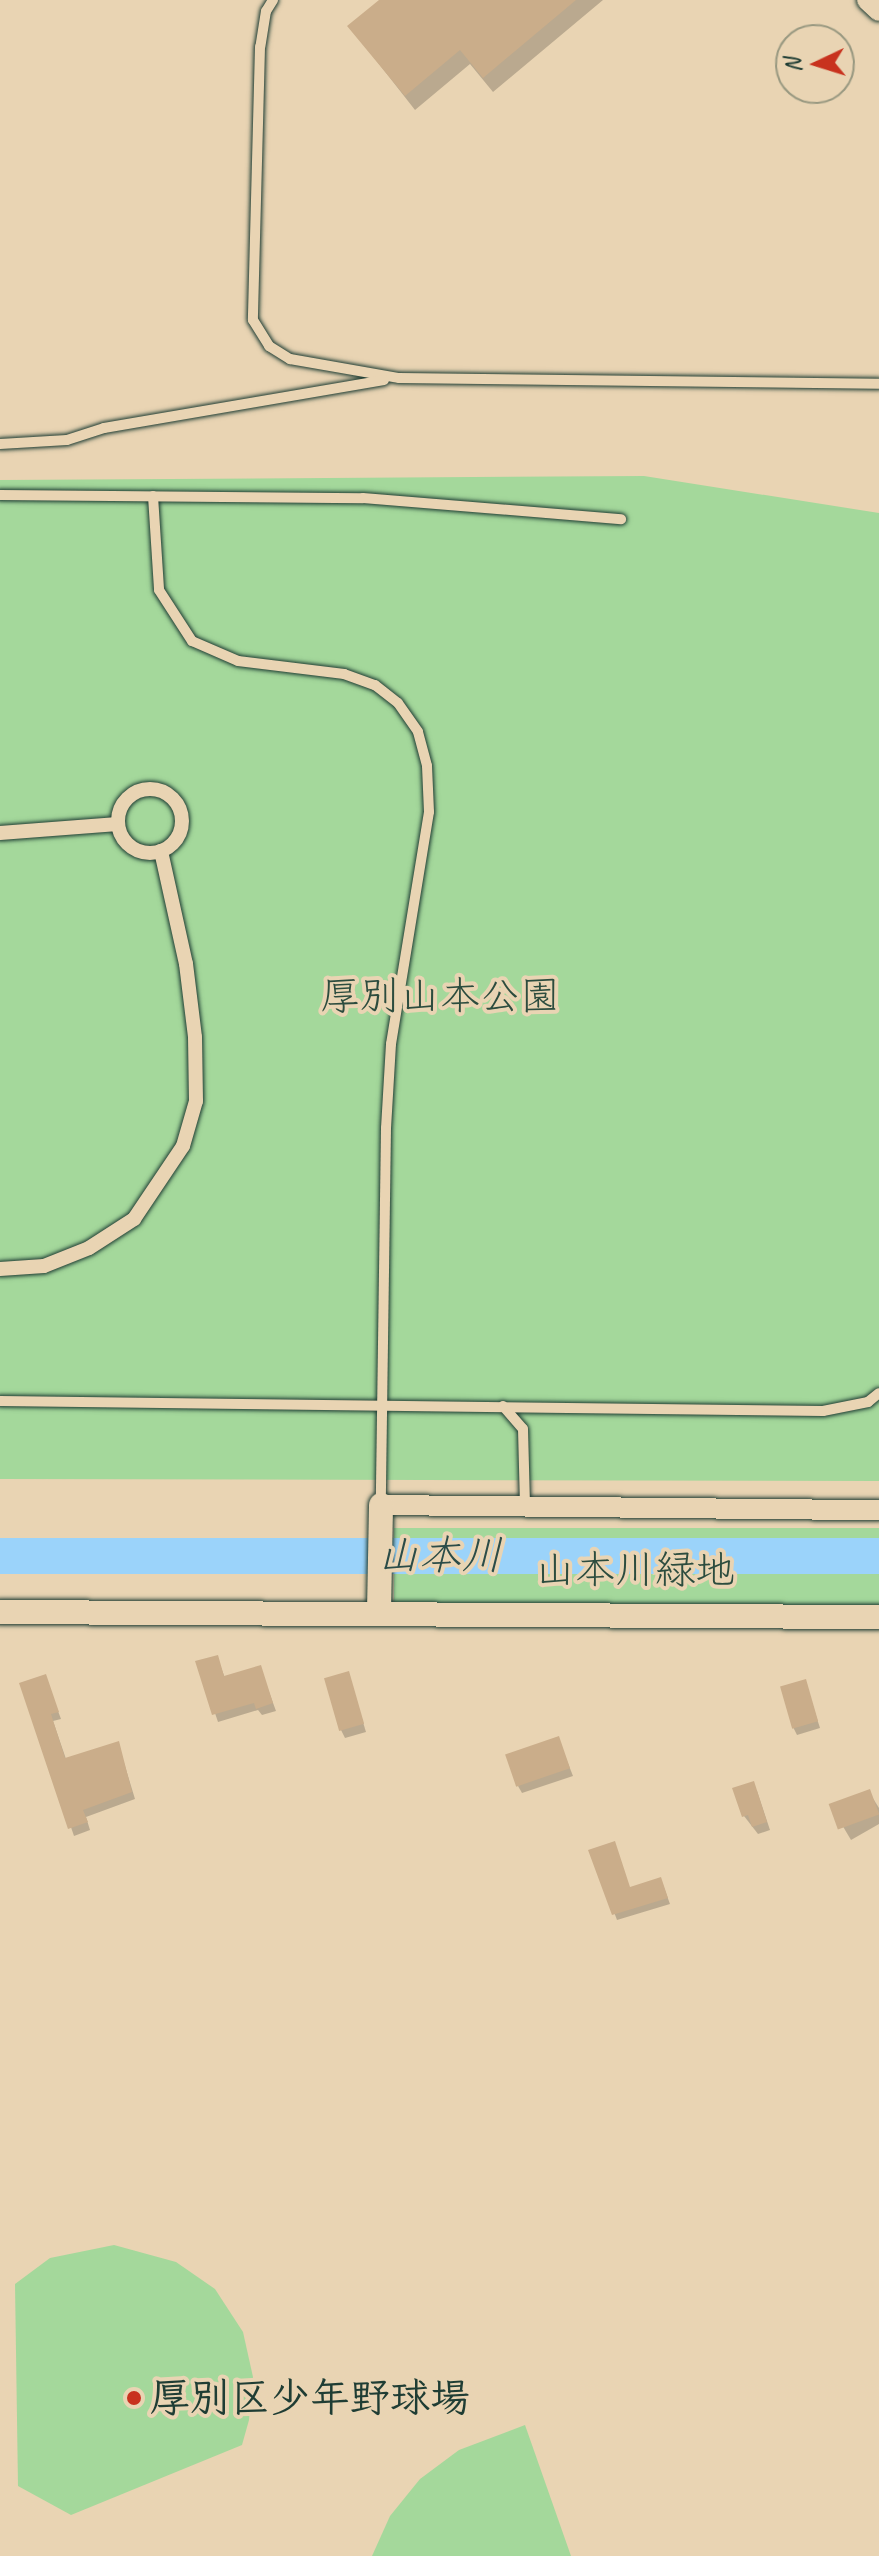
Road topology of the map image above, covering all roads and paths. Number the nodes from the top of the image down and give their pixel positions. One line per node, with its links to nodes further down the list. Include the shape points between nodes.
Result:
1 (273, 0): 4 (lane, via 260,47 253,320 269,346 290,359)
2 (867, 0): 3 (street)
3 (879, 11)
4 (399, 378): 5 (lane); 6 (lane, via 104,428 67,440)
5 (879, 384)
6 (0, 444)
7 (0, 495): 8 (lane)
8 (153, 496): 9 (lane, via 363,498); 16 (lane, via 159,590 192,641 238,661 344,674 375,685 398,703 418,732 427,766 429,812 391,1044 382,1209)
9 (621, 519)
10 (118, 824): 11 (street); 12 (street, via 134,849); 12 (street, via 121,807 132,794 148,788 167,793 180,808 182,826 176,842)
11 (0, 833)
12 (161, 851): 13 (street, via 186,964 195,1037 196,1101 183,1146 134,1219 89,1248 44,1266)
13 (0, 1269)
14 (879, 1393): 17 (lane, via 868,1402 823,1411)
15 (0, 1401): 16 (lane)
16 (382, 1406): 17 (lane); 20 (lane)
17 (503, 1406): 18 (lane, via 523,1429)
18 (525, 1506): 19 (street); 20 (street)
19 (879, 1510)
20 (381, 1513): 21 (street)
21 (379, 1611): 22 (street); 23 (street)
22 (0, 1612)
23 (879, 1617)

